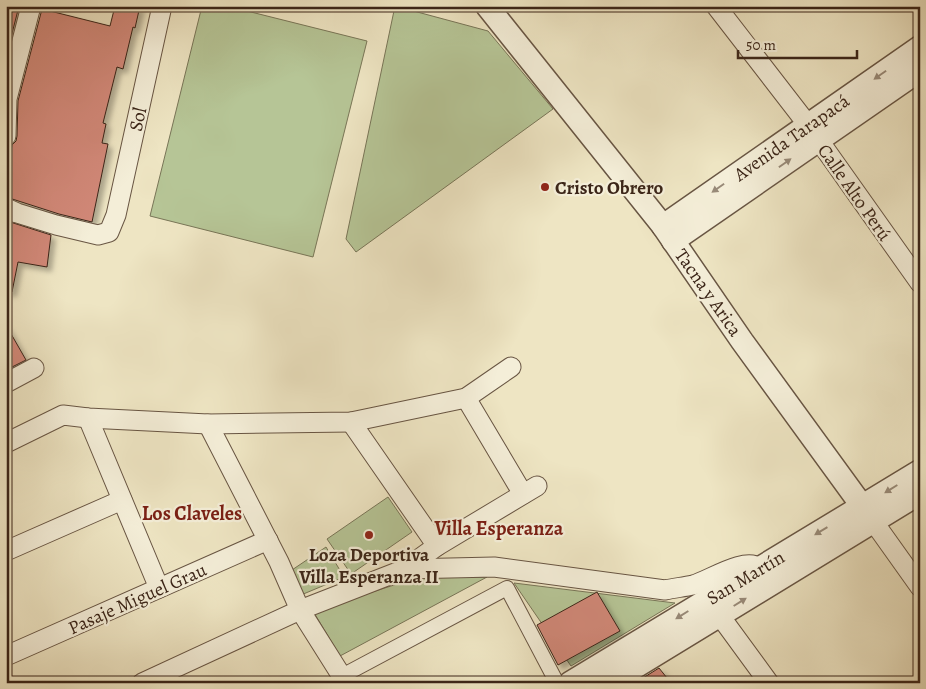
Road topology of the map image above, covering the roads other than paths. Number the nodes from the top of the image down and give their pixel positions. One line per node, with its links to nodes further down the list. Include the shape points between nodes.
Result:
1 (31, 6): 7 (street)
2 (162, 6): 10 (street, Sol, via 116,215 109,232 98,235)
3 (487, 6): 11 (street, Tacna y Arica)
4 (716, 6): 8 (street, Calle Alto Perú)
5 (920, 47): 8 (street, Avenida Tarapacá, one-way to 8)
6 (920, 70): 8 (street, Avenida Tarapacá)
7 (6, 112): 9 (street)
8 (813, 133): 11 (street, Avenida Tarapacá); 12 (street, Calle Alto Perú)
9 (6, 136)
10 (6, 208)
11 (668, 234): 24 (street, Tacna y Arica)
12 (920, 283)
13 (511, 366): 16 (street)
14 (34, 368): 15 (street)
15 (6, 382)
16 (466, 398): 18 (street); 26 (street, via 530,490)
17 (88, 418): 19 (street); 20 (street, via 63,415); 23 (street)
18 (351, 422): 19 (street); 26 (street)
19 (208, 424): 25 (street)
20 (6, 443)
21 (920, 471): 24 (street, San Martín, one-way to 24)
22 (920, 493): 24 (street, San Martín)
23 (122, 500): 27 (street); 31 (street)
24 (868, 514): 29 (street, San Martín); 30 (street, Tacna y Arica)
25 (268, 540): 31 (street, Pasaje Miguel Grau); 33 (street)
26 (436, 546): 28 (street)
27 (6, 551)
28 (405, 569): 29 (street, via 494,566 665,590 694,585 745,565 753,564); 33 (street)
29 (765, 575): 32 (street, San Martín)
30 (920, 587)
31 (159, 588): 34 (street, Pasaje Miguel Grau)
32 (713, 607): 35 (street, San Martín); 40 (street)
33 (300, 610): 36 (street); 37 (street)
34 (6, 656)
35 (612, 677): 39 (street, San Martín)
36 (344, 679): 38 (street, via 507,588)
37 (149, 681)
38 (557, 683)
39 (570, 683)
40 (769, 683)

